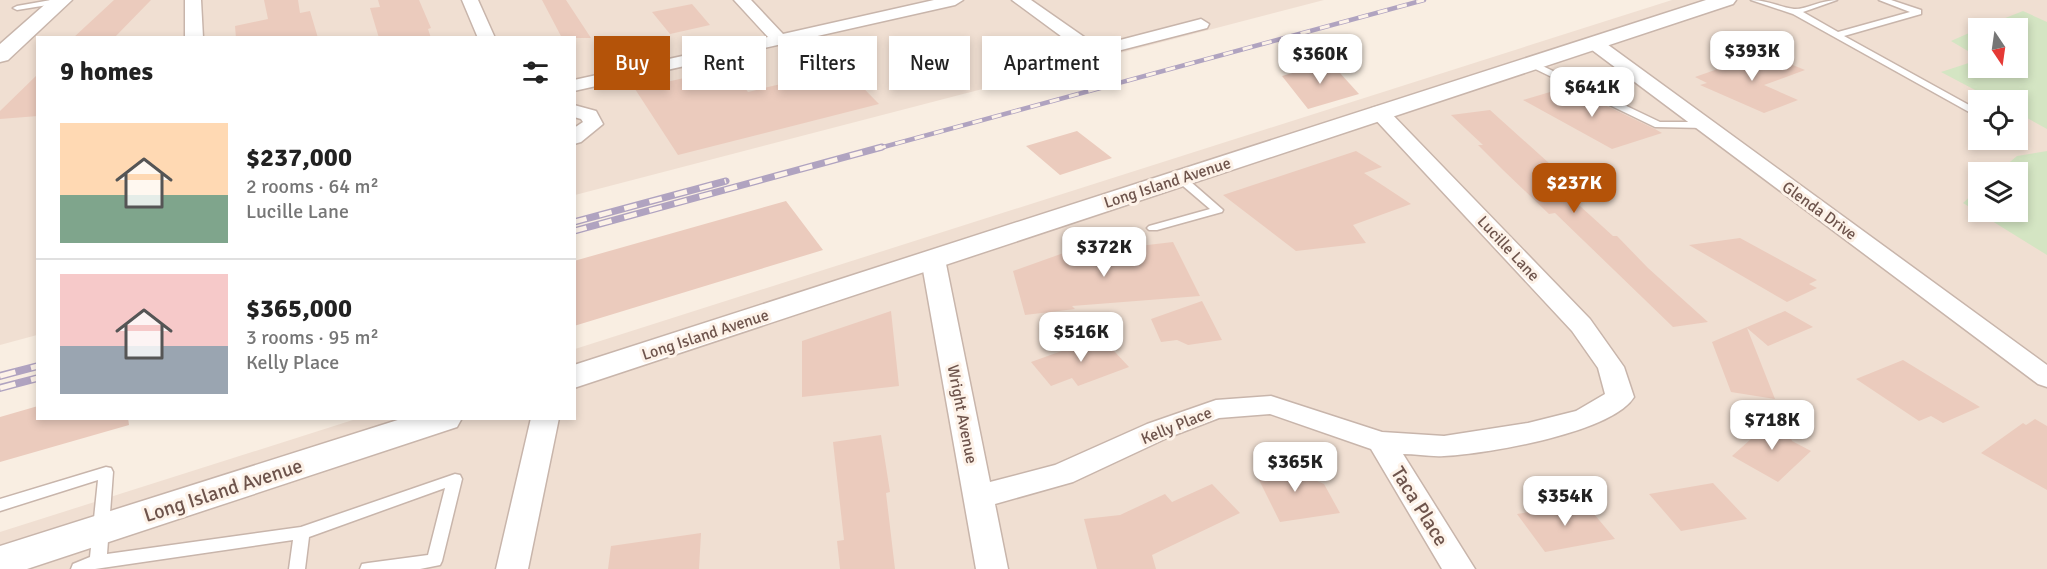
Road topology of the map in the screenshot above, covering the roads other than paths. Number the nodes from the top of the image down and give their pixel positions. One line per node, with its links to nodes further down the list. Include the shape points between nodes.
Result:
1 (193, 0): 15 (street)
2 (470, 0): 16 (street)
3 (742, 0): 18 (street)
4 (955, 0): 17 (street)
5 (1020, 0): 13 (street, via 1094,52)
6 (1726, 0): 20 (street, Long Island Avenue)
7 (1755, 0): 12 (lane)
8 (1833, 0): 12 (lane)
9 (1883, 0): 14 (lane, via 1918,12)
10 (61, 1): 11 (lane); 21 (street)
11 (17, 8)
12 (1796, 12): 14 (lane)
13 (1201, 24)
14 (1837, 34): 24 (lane)
15 (194, 36)
16 (486, 36)
17 (793, 36)
18 (778, 38)
19 (778, 39): 23 (street)
20 (1594, 42): 22 (street, Long Island Avenue); 27 (street, Glenda Drive)
21 (0, 55)
22 (1530, 63): 26 (street, Long Island Avenue); 27 (lane, via 1658,125)
23 (576, 86)
24 (1968, 108)
25 (576, 112): 28 (street, via 589,115 593,124)
26 (1379, 112): 29 (street, Long Island Avenue); 34 (street, Lucille Lane, via 1581,325 1611,367)
27 (1705, 125): 33 (street, Glenda Drive)
28 (576, 137)
29 (1180, 177): 30 (lane, via 1218,210); 31 (street, Long Island Avenue)
30 (1153, 228)
31 (933, 259): 32 (street, Long Island Avenue); 38 (street, Wright Avenue)
32 (576, 376)
33 (2047, 378)
34 (1620, 397): 37 (street, Kelly Place, via 1585,419 1528,433 1444,446)
35 (441, 420): 41 (street, Long Island Avenue)
36 (545, 420): 46 (street)
37 (1381, 442): 38 (street, Kelly Place, via 1271,405 1216,409 1063,474); 48 (street, Taca Place)
38 (978, 497): 47 (street, Wright Avenue)
39 (0, 505): 41 (lane, via 106,472)
40 (302, 532): 41 (lane); 44 (lane); 45 (lane, via 455,478 434,561)
41 (99, 546): 42 (street, Long Island Avenue); 43 (lane)
42 (0, 562)
43 (79, 569)
44 (297, 569)
45 (368, 569)
46 (512, 569)
47 (992, 569)
48 (1459, 569)

